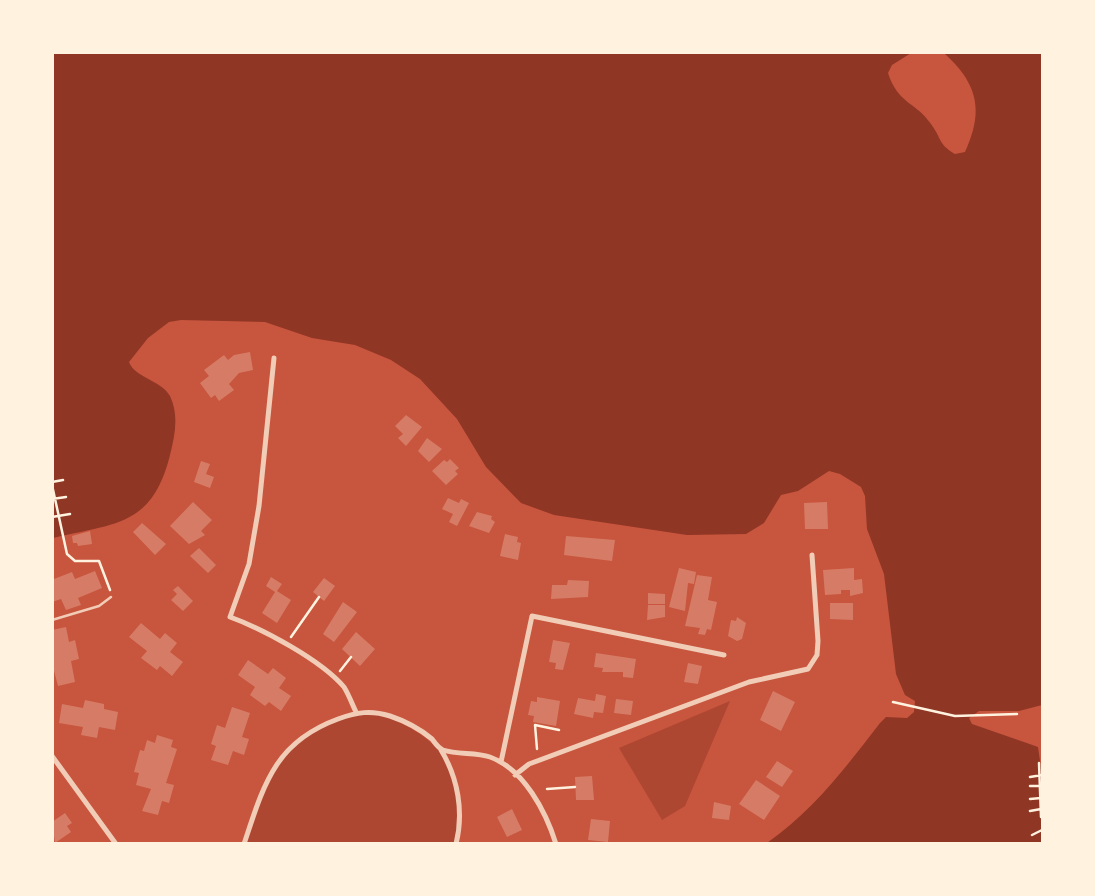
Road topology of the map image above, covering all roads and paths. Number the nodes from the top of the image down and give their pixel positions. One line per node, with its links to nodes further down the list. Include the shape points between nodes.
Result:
1 (274, 358): 13 (street, via 259,506 249,564 230,617)
2 (63, 480): 3 (path)
3 (52, 484): 5 (path)
4 (66, 496): 5 (path)
5 (54, 499): 7 (path)
6 (70, 514): 7 (path)
7 (59, 516): 8 (path); 10 (path, via 70,559 99,561)
8 (52, 517)
9 (813, 555): 26 (street, via 817,654 808,669 749,682 529,764)
10 (111, 597): 12 (lane, via 99,606)
11 (319, 597): 13 (path)
12 (52, 620)
13 (285, 645): 16 (street)
14 (724, 655): 24 (street, via 532,616)
15 (351, 657): 16 (path)
16 (334, 678): 18 (street)
17 (893, 702): 19 (path, via 955,716)
18 (356, 712): 22 (street, via 373,712 407,723); 41 (street, via 312,728 289,748 264,788)
19 (1017, 714)
20 (559, 730): 21 (path, via 535,725)
21 (537, 749)
22 (441, 750): 24 (street); 42 (street, via 460,804)
23 (52, 756): 40 (street)
24 (501, 762): 26 (street)
25 (1039, 763): 27 (path)
26 (515, 775): 43 (street, via 541,808)
27 (1041, 775): 28 (path); 30 (path)
28 (1030, 777)
29 (1030, 786): 30 (path)
30 (1041, 786): 33 (path)
31 (575, 787): 32 (path)
32 (547, 789)
33 (1041, 798): 34 (path); 35 (path)
34 (1030, 799)
35 (1041, 809): 36 (path); 37 (path)
36 (1030, 811)
37 (1042, 816)
38 (1042, 830): 39 (path)
39 (1032, 835)
40 (116, 844)
41 (244, 844)
42 (456, 844)
43 (556, 844)

